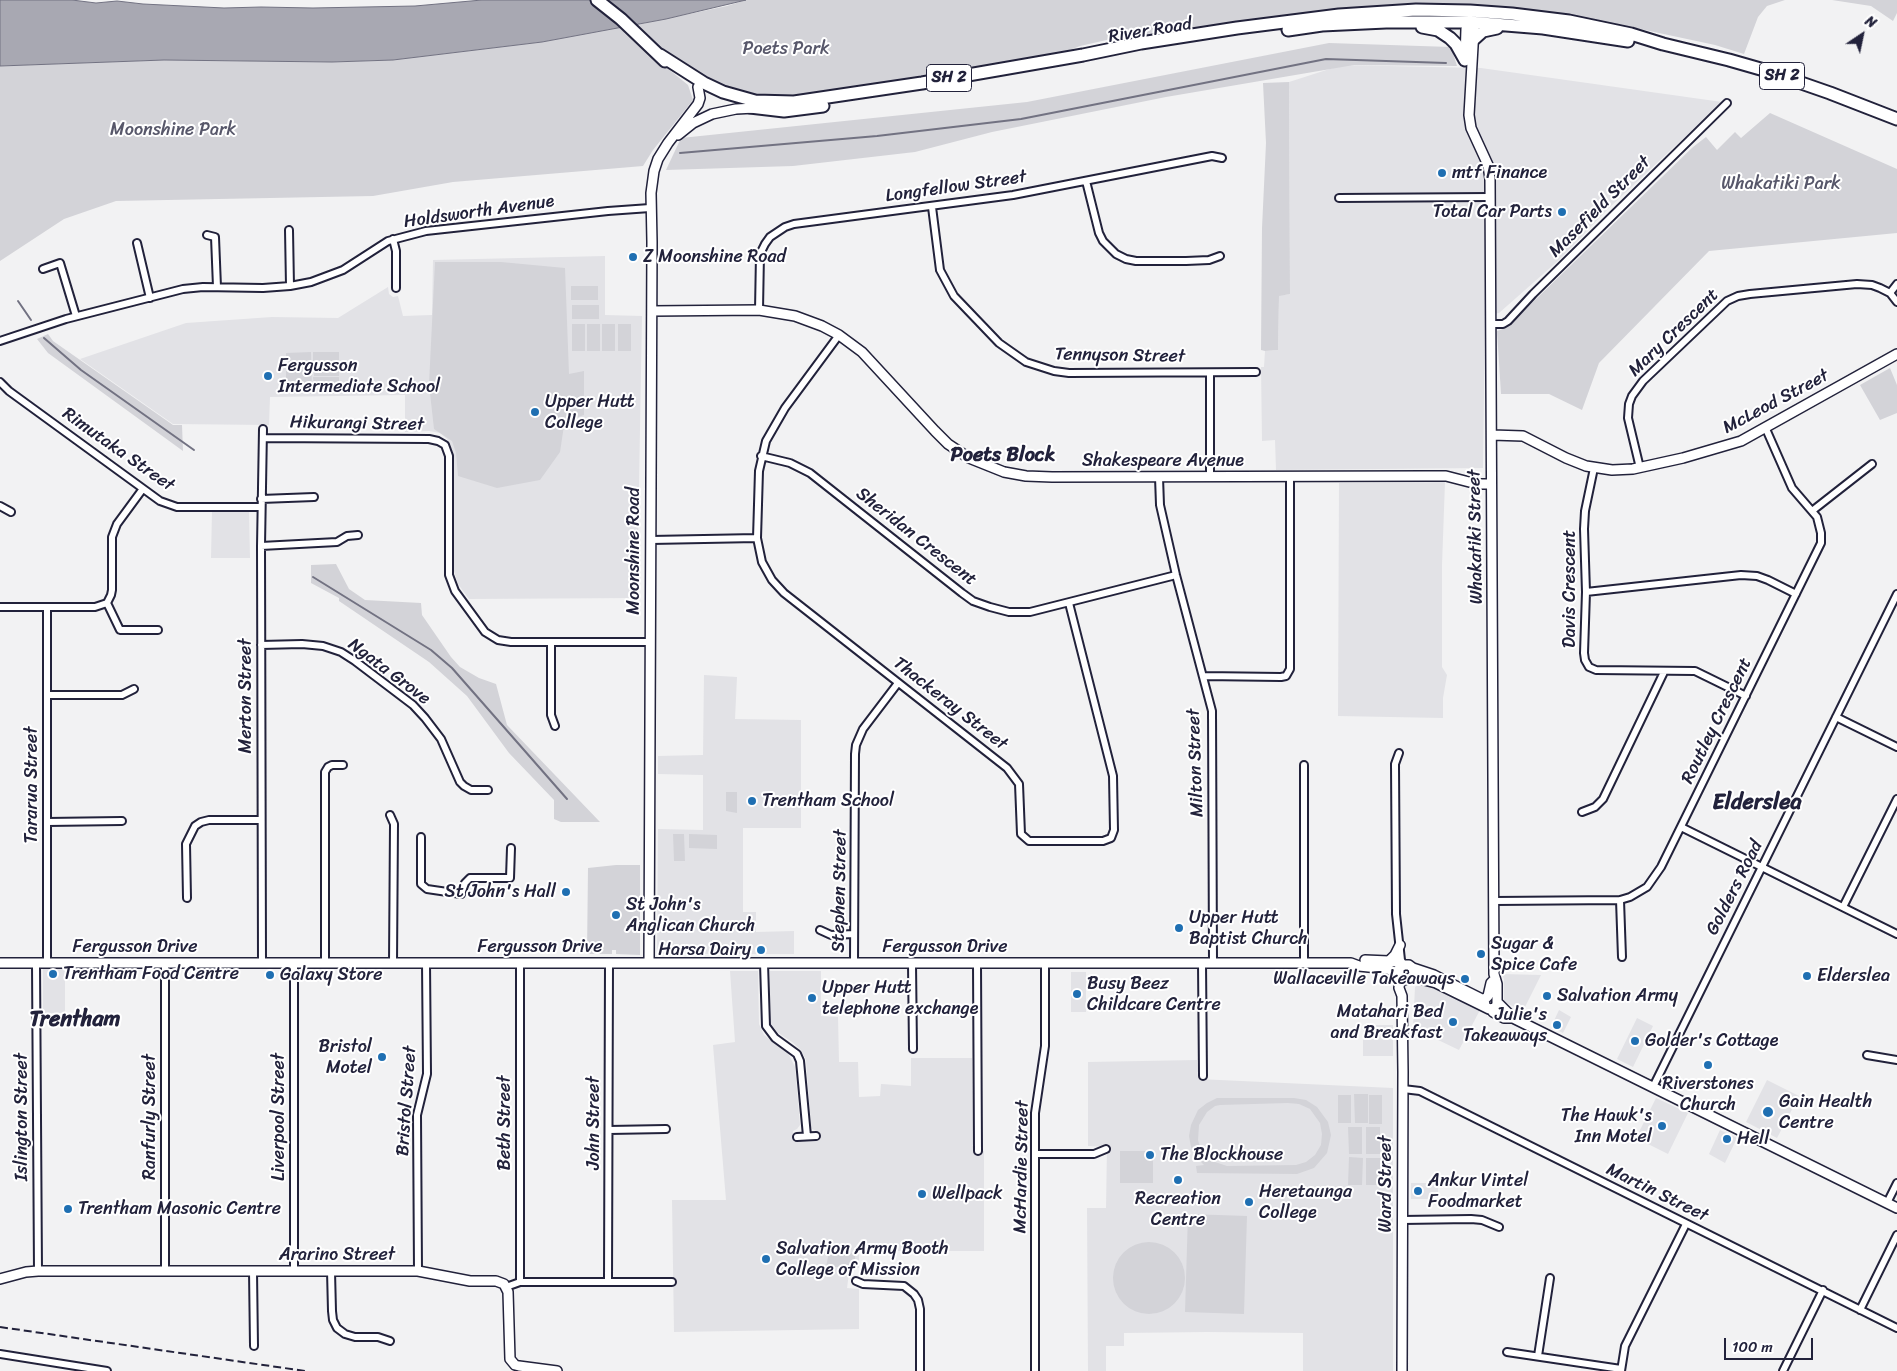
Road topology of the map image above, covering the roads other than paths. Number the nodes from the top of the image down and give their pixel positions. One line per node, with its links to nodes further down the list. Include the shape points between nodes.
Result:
1 (598, 0): 8 (highway, River Road / SH 2)
2 (1468, 22): 3 (highway, via 1457,16); 4 (highway, via 1481,17); 5 (highway, River Road / SH 2); 6 (street, Whakatiki Street, via 1474,29); 9 (street, Whakatiki Street)
3 (1318, 23): 4 (highway, River Road / SH 2, via 1339,15 1470,11); 8 (highway, River Road / SH 2, via 1237,28 794,102 755,101 723,92); 9 (highway, via 1438,30 1450,38); 13 (highway, River Road / SH 2, via 1108,55 799,110)
4 (1591, 26): 7 (highway, River Road / SH 2)
5 (1564, 31): 6 (highway, via 1490,28); 7 (highway, River Road / SH 2)
6 (1473, 40): 11 (street, Whakatiki Street)
7 (1663, 44): 14 (highway, River Road / SH 2, via 1764,70)
8 (657, 52): 10 (highway, River Road / SH 2, via 677,73)
9 (1465, 60): 11 (street, Whakatiki Street)
10 (698, 87): 13 (highway, River Road / SH 2); 15 (street, Moonshine Road, via 698,104)
11 (1469, 99): 18 (street, Whakatiki Street, via 1471,128 1488,168)
12 (1728, 103): 38 (street, Masefield Street, via 1508,321)
13 (755, 108): 15 (street, Moonshine Road, via 712,114)
14 (1897, 120)
15 (668, 143): 21 (street, Moonshine Road, via 654,171)
16 (1222, 158): 17 (street, Longfellow Street, via 1212,156)
17 (1086, 181): 20 (street, Longfellow Street, via 1013,196); 26 (street, via 1099,233 1103,242 1116,254 1136,261 1209,260)
18 (1490, 197): 19 (street); 38 (street, Whakatiki Street)
19 (1339, 198)
20 (932, 207): 35 (street, Longfellow Street, via 785,227 770,237 760,254); 43 (street, Tennyson Street, via 940,270 954,296 999,343 1026,362 1069,372)
21 (650, 208): 24 (street, Holdsworth Avenue, via 426,231); 36 (street, Moonshine Road)
22 (289, 230): 29 (street)
23 (207, 235): 30 (street, via 215,237)
24 (393, 240): 29 (street, Holdsworth Avenue, via 335,274); 31 (street)
25 (137, 243): 33 (street)
26 (1220, 256)
27 (43, 270): 37 (street, via 60,263)
28 (1897, 284): 32 (street)
29 (290, 286): 30 (street, Holdsworth Avenue)
30 (216, 287): 33 (street, Holdsworth Avenue, via 183,289)
31 (396, 288)
32 (1890, 293): 34 (street); 52 (street, Mary Crescent, via 1872,285 1857,284 1750,294 1727,301 1643,381 1632,396 1628,418)
33 (150, 298): 37 (street, Holdsworth Avenue)
34 (1897, 302)
35 (759, 310): 36 (street, Shakespeare Avenue); 39 (street, Shakespeare Avenue, via 806,320)
36 (652, 311): 66 (street, Moonshine Road)
37 (76, 316): 40 (street, Holdsworth Avenue)
38 (1491, 324): 47 (street, Whakatiki Street)
39 (839, 335): 49 (street, Thackeray Street, via 785,408); 53 (street, Shakespeare Avenue, via 862,352 942,438 981,464 1026,476)
40 (0, 341)
41 (1897, 354): 46 (street, McLeod Street)
42 (1256, 372): 43 (street, Tennyson Street)
43 (1210, 373): 54 (street)
44 (0, 382): 57 (street, Rimutaka Street)
45 (263, 428): 48 (street, Merton Street)
46 (1766, 428): 52 (street, McLeod Street, via 1730,446); 62 (street, Routley Crescent, via 1792,488)
47 (1492, 435): 51 (street, McLeod Street, via 1523,436); 56 (street, Whakatiki Street)
48 (263, 438): 59 (street, Merton Street); 78 (street, Hikurangi Street, via 438,441 445,446 449,456 451,584 491,636 511,642)
49 (761, 456): 65 (street, Thackeray Street); 73 (street, Sheridan Crescent, via 810,473 973,601 1009,612 1030,612)
50 (1872, 464): 62 (street)
51 (1594, 468): 52 (street, McLeod Street); 69 (street, Davis Crescent, via 1585,520)
52 (1640, 468)
53 (1159, 477): 54 (street, Shakespeare Avenue); 68 (street, Milton Street, via 1160,505)
54 (1210, 477): 55 (street, Shakespeare Avenue)
55 (1290, 477): 56 (street, Shakespeare Avenue, via 1446,476); 81 (street, via 1290,669 1286,676 1281,677)
56 (1491, 484): 105 (street, Whakatiki Street)
57 (142, 490): 61 (street, Rimutaka Street, via 177,507); 72 (street, via 116,524 112,537 112,590)
58 (314, 498): 59 (street)
59 (261, 499): 61 (street, Merton Street)
60 (0, 506): 63 (street)
61 (261, 507): 67 (street, Merton Street)
62 (1812, 511): 70 (street, Routley Crescent, via 1820,524 1821,543)
63 (11, 512)
64 (358, 535): 67 (street, via 347,536 337,542)
65 (757, 538): 66 (street); 82 (street, Thackeray Street, via 766,571 777,587)
66 (651, 540): 77 (street, Moonshine Road)
67 (261, 546): 79 (street, Merton Street)
68 (1176, 575): 73 (street, Sheridan Crescent); 81 (street, Milton Street)
69 (1586, 592): 70 (street, via 1742,575 1762,578); 80 (street, Davis Crescent, via 1584,653 1589,667 1596,670)
70 (1796, 594): 85 (street, Routley Crescent)
71 (1897, 594): 86 (street, Golders Road)
72 (107, 602): 75 (street, via 95,607); 76 (street, via 120,630)
73 (1069, 603): 82 (street, Thackeray Street, via 1113,776 1114,830 1109,840 1026,840 1021,834 1020,791 1014,776)
74 (0, 607): 75 (street)
75 (47, 607): 84 (street, Tararua Street)
76 (158, 630)
77 (650, 642): 78 (street, Hikurangi Street); 122 (street, Moonshine Road)
78 (551, 643): 87 (street, via 551,715)
79 (261, 645): 92 (street, Ngata Grove, via 323,646 355,661 425,718 441,739 464,786 472,790); 96 (street, Merton Street)
80 (1664, 672): 85 (street, Davis Crescent, via 1695,671); 94 (street, via 1603,799 1595,807)
81 (1203, 676): 125 (street, Milton Street, via 1212,711)
82 (898, 683): 108 (street, Stephen Street, via 863,729 856,745)
83 (134, 689): 84 (street, via 122,695)
84 (47, 695): 98 (street, Tararua Street)
85 (1746, 696): 99 (street, Routley Crescent)
86 (1836, 717): 88 (street); 102 (street, Golders Road)
87 (555, 726)
88 (1897, 747)
89 (1399, 753): 110 (street, via 1395,774 1396,924)
90 (343, 765): 117 (street, via 332,765 325,772)
91 (1304, 765): 126 (street)
92 (488, 790)
93 (1897, 799): 106 (street)
94 (1582, 812)
95 (390, 815): 118 (street, via 394,824)
96 (261, 820): 103 (street, via 209,820 195,826 186,844); 115 (street, Merton Street)
97 (122, 821): 98 (street)
98 (47, 822): 129 (street, Tararua Street)
99 (1681, 827): 102 (street); 104 (street, Routley Crescent, via 1654,879 1638,893)
100 (421, 837): 101 (street, via 421,884 427,889 461,894 470,878 510,878)
101 (511, 848)
102 (1762, 867): 106 (street); 142 (street, Golders Road)
103 (187, 898)
104 (1620, 900): 105 (street, Routley Crescent); 111 (street)
105 (1494, 901): 137 (street, Whakatiki Street, via 1495,979 1491,983)
106 (1843, 907): 109 (street)
107 (820, 930): 108 (street, via 831,935)
108 (854, 934): 123 (street, Stephen Street)
109 (1897, 934)
110 (1400, 945): 112 (street); 134 (street)
111 (1622, 957)
112 (1389, 961): 127 (street, Fergusson Drive, via 1360,960); 134 (street, Fergusson Drive, via 1397,962)
113 (0, 963): 128 (street, Fergusson Drive)
114 (165, 963): 115 (street, Fergusson Drive); 129 (street, Fergusson Drive); 161 (street, Ranfurly Street)
115 (262, 963): 116 (street, Fergusson Drive)
116 (294, 963): 117 (street, Fergusson Drive); 163 (street, Liverpool Street)
117 (325, 963): 118 (street, Fergusson Drive)
118 (393, 963): 119 (street, Fergusson Drive)
119 (426, 963): 120 (street, Fergusson Drive); 159 (street, Bristol Street, via 427,1074 418,1115)
120 (520, 963): 121 (street, Fergusson Drive); 168 (street, Beth Street)
121 (609, 963): 122 (street, Fergusson Drive); 145 (street, John Street)
122 (648, 963): 130 (street, Fergusson Drive)
123 (854, 963): 130 (street, Fergusson Drive); 131 (street, Fergusson Drive)
124 (1202, 963): 125 (street, Fergusson Drive); 133 (street, Fergusson Drive); 141 (street)
125 (1213, 963): 126 (street, Fergusson Drive)
126 (1304, 963): 127 (street, Fergusson Drive)
127 (1351, 963): 134 (street, Fergusson Drive)
128 (36, 964): 129 (street, Fergusson Drive); 160 (street, Islington Street)
129 (47, 964)
130 (764, 964): 146 (street, via 766,1026 775,1038 797,1054 800,1062)
131 (912, 964): 132 (street, Fergusson Drive); 138 (street)
132 (976, 964): 133 (street, Fergusson Drive); 150 (street)
133 (1044, 964): 151 (street, McHardie Street, via 1045,1046 1035,1113)
134 (1401, 970): 135 (street, via 1409,965); 135 (street, via 1404,980); 136 (street, Ward Street, via 1399,988)
135 (1412, 974): 136 (street, Ward Street); 137 (street, via 1434,975)
136 (1402, 996): 143 (street, Ward Street)
137 (1490, 1002): 142 (street, via 1514,1018)
138 (913, 1049)
139 (1867, 1055): 140 (street)
140 (1897, 1060)
141 (1203, 1076)
142 (1653, 1087): 153 (street)
143 (1403, 1089): 155 (street, Ward Street); 156 (street, Martin Street, via 1420,1091)
144 (666, 1129): 145 (street)
145 (609, 1130): 169 (street, John Street)
146 (807, 1136): 147 (street); 148 (street)
147 (816, 1136)
148 (797, 1137)
149 (1106, 1149): 151 (street, via 1094,1154)
150 (978, 1151)
151 (1035, 1154): 184 (street, McHardie Street)
152 (1897, 1183): 153 (street)
153 (1887, 1203): 154 (street)
154 (1897, 1208)
155 (1402, 1220): 157 (street, via 1471,1219); 185 (street, Ward Street)
156 (1686, 1224): 172 (street, Martin Street); 180 (street, via 1626,1346)
157 (1499, 1226)
158 (1897, 1235): 173 (street)
159 (418, 1270): 164 (street, Ararino Street); 171 (street, Ararino Street, via 470,1281 496,1281)
160 (38, 1271): 161 (street, Ararino Street); 166 (street, Ararino Street)
161 (165, 1271): 162 (street, Ararino Street)
162 (253, 1271): 163 (street, Ararino Street); 176 (street)
163 (294, 1271): 164 (street, Ararino Street)
164 (331, 1271): 175 (street, via 332,1312 337,1328 355,1337 378,1337)
165 (1550, 1278): 179 (street)
166 (0, 1279)
167 (856, 1281): 183 (street, via 904,1286 914,1294 920,1309)
168 (520, 1282): 169 (street); 171 (street)
169 (608, 1282): 170 (street)
170 (672, 1282)
171 (506, 1287): 182 (street, via 510,1359 515,1365)
172 (1823, 1290): 173 (street, Martin Street); 186 (street)
173 (1860, 1310): 174 (street, Martin Street)
174 (1897, 1328)
175 (390, 1341)
176 (254, 1346)
177 (1507, 1352): 179 (street)
178 (0, 1354): 181 (street)
179 (1538, 1356): 180 (street)
180 (1621, 1370)
181 (107, 1371)
182 (557, 1371)
183 (920, 1371)
184 (1035, 1371)
185 (1402, 1371)
186 (1783, 1371)

